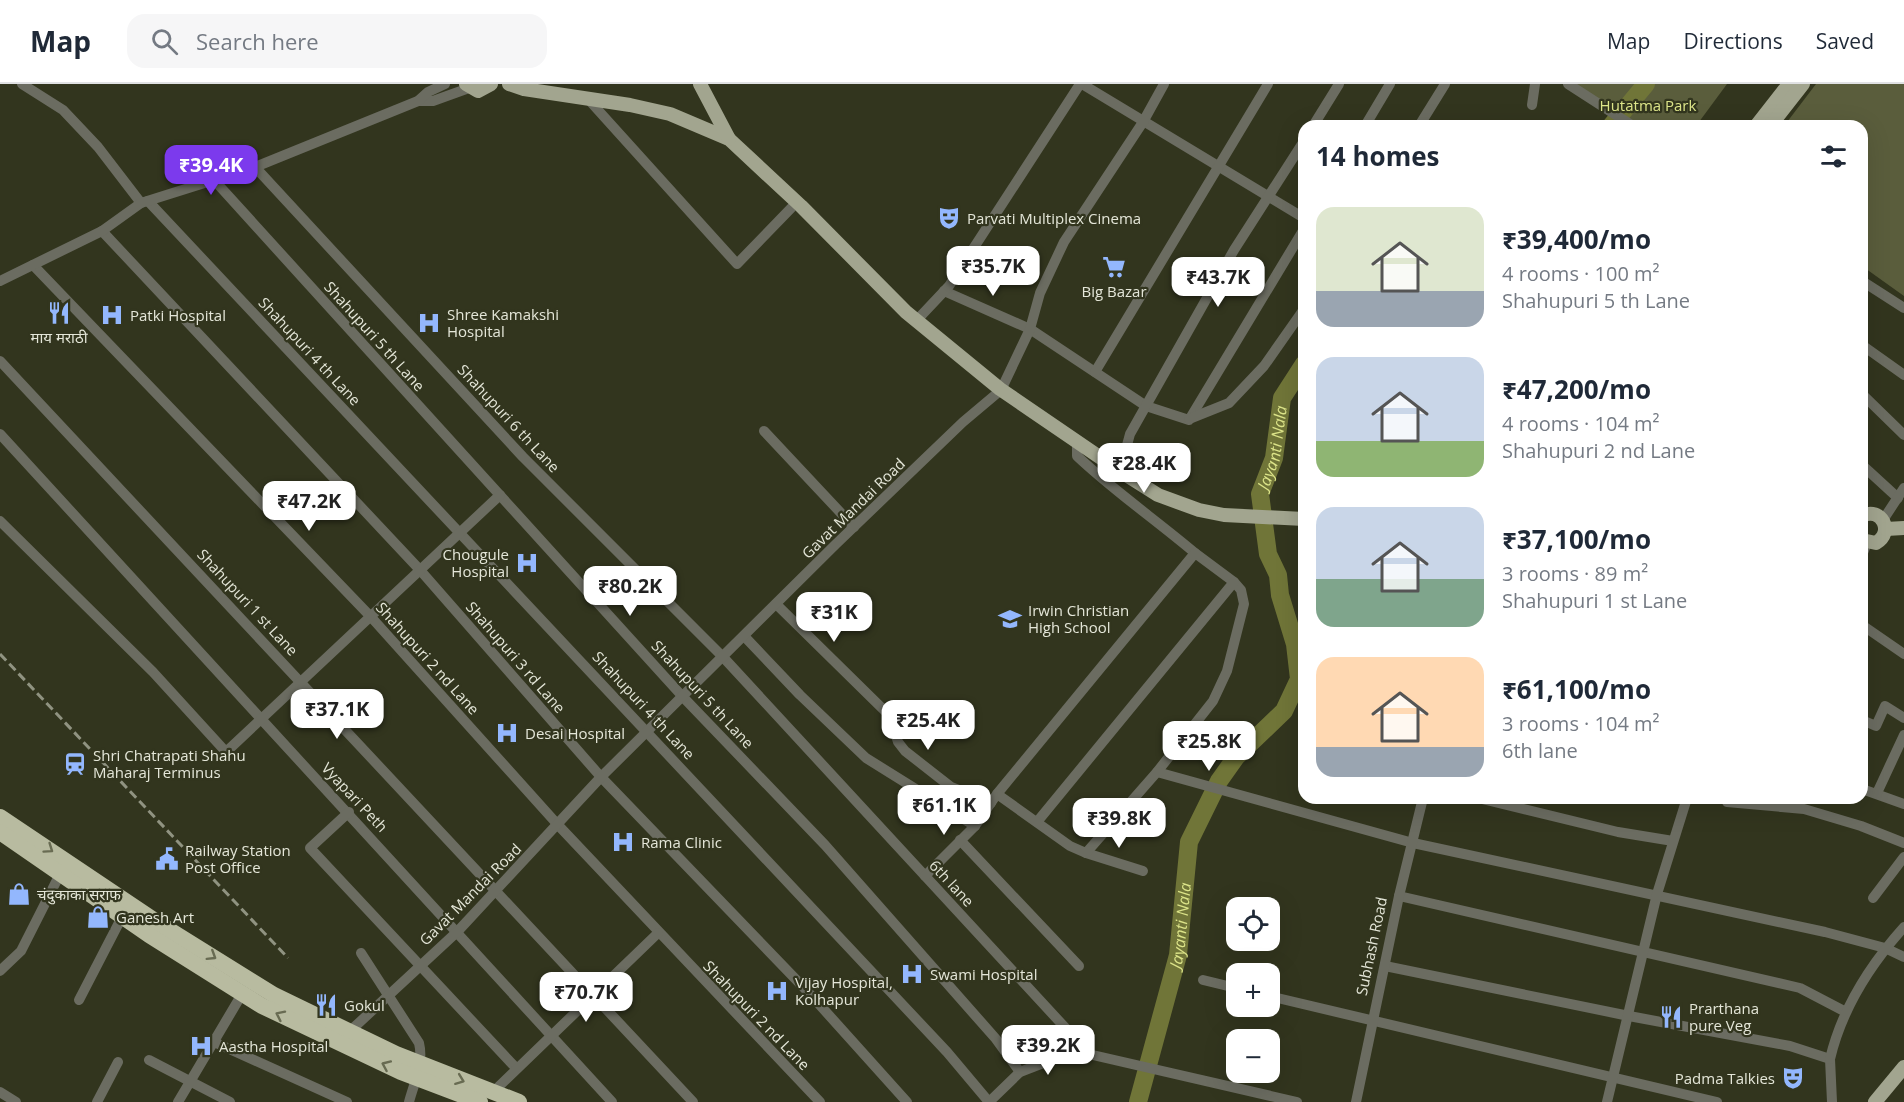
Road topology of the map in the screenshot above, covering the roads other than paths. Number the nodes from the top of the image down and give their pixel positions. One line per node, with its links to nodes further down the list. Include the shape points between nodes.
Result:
1 (22, 84): 33 (street, Shahupuri 4 th Lane, via 63,110)
2 (445, 84): 18 (street)
3 (491, 84): 16 (main road, via 483,90)
4 (509, 84): 17 (main road)
5 (700, 84): 27 (main road)
6 (1081, 84): 26 (street); 41 (street)
7 (1164, 84): 26 (street)
8 (1269, 84): 30 (street)
9 (1339, 84): 20 (street)
10 (1390, 84): 21 (street)
11 (1445, 84): 22 (street)
12 (1534, 84): 19 (street)
13 (1568, 84): 23 (street)
14 (1789, 84): 24 (main road)
15 (1803, 84): 25 (main road)
16 (467, 86): 18 (street, via 433,101)
17 (588, 99): 27 (main road, via 670,114); 34 (street, via 737,264)
18 (418, 101): 29 (street)
19 (1532, 105)
20 (1317, 120)
21 (1369, 120)
22 (1423, 120)
23 (1625, 120)
24 (1761, 120)
25 (1775, 120)
26 (1143, 122): 30 (street); 45 (street, via 1064,242 1040,293)
27 (729, 139): 34 (main road)
28 (1298, 150): 32 (street)
29 (255, 167): 31 (street); 79 (street, Shahupuri 6 th Lane, via 523,457)
30 (1218, 167): 32 (street); 48 (street)
31 (214, 180): 33 (street); 61 (street, Shahupuri 5 th Lane)
32 (1268, 197): 35 (street); 52 (street)
33 (145, 202): 36 (street); 69 (street, Shahupuri 4 th Lane)
34 (797, 202): 44 (main road)
35 (1298, 214)
36 (102, 231): 38 (street); 72 (street, Shahupuri 3 rd Lane)
37 (1298, 239): 53 (street)
38 (33, 264): 39 (street); 75 (street, Shahupuri 2 nd Lane)
39 (0, 281)
40 (1868, 285): 42 (street)
41 (944, 291): 44 (street); 45 (street)
42 (1904, 308)
43 (1298, 318): 53 (street, via 1264,366 1229,403)
44 (916, 321): 50 (main road)
45 (1030, 329): 48 (street); 50 (street)
46 (1868, 349): 49 (street)
47 (0, 361): 80 (street, Shahupuri 1 st Lane)
48 (1095, 372): 52 (street)
49 (1904, 375)
50 (1001, 390): 57 (main road); 67 (street, Gavat Mandai Road)
51 (1868, 400): 56 (street)
52 (1146, 406): 53 (street); 59 (street, via 1130,434)
53 (1189, 420)
54 (764, 431): 67 (street)
55 (0, 434): 83 (street, Vyapari Peth)
56 (1904, 435)
57 (1077, 441): 59 (main road); 71 (street, via 1077,456 1094,473)
58 (1868, 470): 62 (street)
59 (1120, 471): 64 (main road, via 1158,495 1199,510)
60 (1904, 488): 62 (street)
61 (500, 495): 69 (street); 81 (street, Shahupuri 5 th Lane)
62 (1898, 498): 66 (street)
63 (1868, 514): 66 (main road, via 1873,513)
64 (1298, 519)
65 (0, 521): 83 (street, via 153,672 226,752)
66 (1885, 524): 68 (main road); 70 (main road, via 1880,541)
67 (854, 527): 74 (street, Gavat Mandai Road)
68 (1904, 528)
69 (461, 531): 72 (street); 85 (street, Shahupuri 4 th Lane)
70 (1868, 545)
71 (1195, 553): 73 (street); 91 (street)
72 (420, 570): 75 (street); 88 (street, Shahupuri 3 rd Lane)
73 (1234, 582): 87 (street, via 1241,590 1244,604 1227,671 1213,701); 99 (street)
74 (776, 604): 77 (street, Gavat Mandai Road); 91 (street, via 884,709 905,751 951,787)
75 (371, 617): 80 (street); 100 (street, Shahupuri 2 nd Lane)
76 (1868, 629): 78 (street)
77 (744, 636): 79 (street, Gavat Mandai Road); 101 (street, via 866,758)
78 (1904, 654)
79 (723, 657): 81 (street, Gavat Mandai Road); 111 (street, 6th lane)
80 (302, 682): 83 (street); 112 (street, Shahupuri 1 st Lane)
81 (683, 697): 85 (street, Gavat Mandai Road); 148 (street, Shahupuri 5 th Lane, via 825,845 996,1039)
82 (1904, 718): 84 (street, via 1885,706 1876,726)
83 (263, 719): 97 (street, Vyapari Peth)
84 (1868, 723)
85 (649, 732): 88 (street, Gavat Mandai Road); 165 (street, Shahupuri 4 th Lane)
86 (1904, 735): 90 (street)
87 (1157, 772): 105 (street); 107 (street)
88 (601, 777): 100 (street, Gavat Mandai Road); 164 (street, Shahupuri 3 rd Lane, via 809,993)
89 (1868, 791): 90 (street)
90 (1876, 793): 96 (street)
91 (989, 804): 99 (street); 101 (street)
92 (1421, 804): 105 (street, Subhash Road)
93 (1503, 804): 104 (street, via 1617,832)
94 (1685, 804): 104 (street)
95 (1749, 804): 106 (street, via 1804,809)
96 (1904, 804)
97 (349, 813): 118 (street, Vyapari Peth); 124 (street, via 310,848)
98 (0, 817): 116 (highway, one-way to 116)
99 (1037, 822): 107 (street)
100 (558, 825): 112 (street, Gavat Mandai Road); 119 (street, Shahupuri 2 nd Lane)
101 (975, 826): 103 (street)
102 (0, 832): 110 (highway)
103 (960, 840): 111 (street); 125 (street)
104 (1673, 841): 113 (street)
105 (1413, 843): 113 (street); 114 (street, Subhash Road)
106 (1904, 843)
107 (1086, 853): 109 (street)
108 (1904, 857): 115 (street)
109 (1143, 872)
110 (60, 874): 116 (highway); 127 (street, via 21,951)
111 (925, 876): 141 (street, 6th lane, via 1071,1034)
112 (495, 890): 118 (street, Gavat Mandai Road); 132 (street, Shahupuri 1 st Lane)
113 (1657, 894): 120 (street); 122 (street)
114 (1399, 896): 122 (street); 126 (street, Subhash Road)
115 (1873, 898)
116 (126, 910): 131 (highway); 134 (street); 138 (highway, one-way to 138, via 274,995)
117 (1904, 927): 120 (street)
118 (458, 931): 124 (street, Gavat Mandai Road); 139 (street, Vyapari Peth)
119 (658, 933): 132 (street); 163 (street, Shahupuri 2 nd Lane)
120 (1885, 948): 123 (street); 135 (street)
121 (361, 953): 130 (street)
122 (1644, 953): 135 (street, via 1800,988); 136 (street)
123 (1904, 957)
124 (418, 966): 130 (street, Gavat Mandai Road); 146 (street)
125 (1079, 966)
126 (1385, 966): 136 (street); 137 (street, Subhash Road)
127 (0, 971)
128 (1203, 980): 129 (street)
129 (1226, 986)
130 (389, 993): 138 (street, Gavat Mandai Road); 147 (street, via 419,1043 422,1054)
131 (242, 994): 140 (street); 147 (highway, one-way to 131, via 277,1014)
132 (594, 996): 139 (street); 162 (street, Shahupuri 1 st Lane)
133 (1280, 999): 137 (street)
134 (79, 1000)
135 (1845, 1011): 142 (street)
136 (1629, 1016): 142 (street, via 1790,1046); 149 (street)
137 (1372, 1022): 149 (street); 167 (street, Subhash Road)
138 (349, 1032): 147 (highway)
139 (554, 1036): 146 (street); 161 (street, Vyapari Peth)
140 (214, 1042): 150 (street); 158 (street)
141 (1084, 1053): 148 (street); 166 (street)
142 (1830, 1059): 170 (street)
143 (149, 1060): 150 (street)
144 (118, 1062): 155 (street)
145 (1904, 1067): 153 (main road)
146 (516, 1068): 152 (street)
147 (418, 1071): 152 (highway); 159 (street)
148 (1020, 1072): 165 (street)
149 (1614, 1079): 168 (street); 169 (street)
150 (190, 1081): 156 (street); 157 (street)
151 (0, 1092): 154 (street)
152 (486, 1097): 160 (highway)
153 (1880, 1100)
154 (16, 1102)
155 (97, 1102)
156 (178, 1102)
157 (230, 1102)
158 (347, 1102)
159 (409, 1102)
160 (519, 1102)
161 (612, 1102)
162 (693, 1102)
163 (820, 1102)
164 (907, 1102)
165 (989, 1102)
166 (1297, 1102)
167 (1356, 1102)
168 (1607, 1102)
169 (1717, 1102)
170 (1832, 1102)

